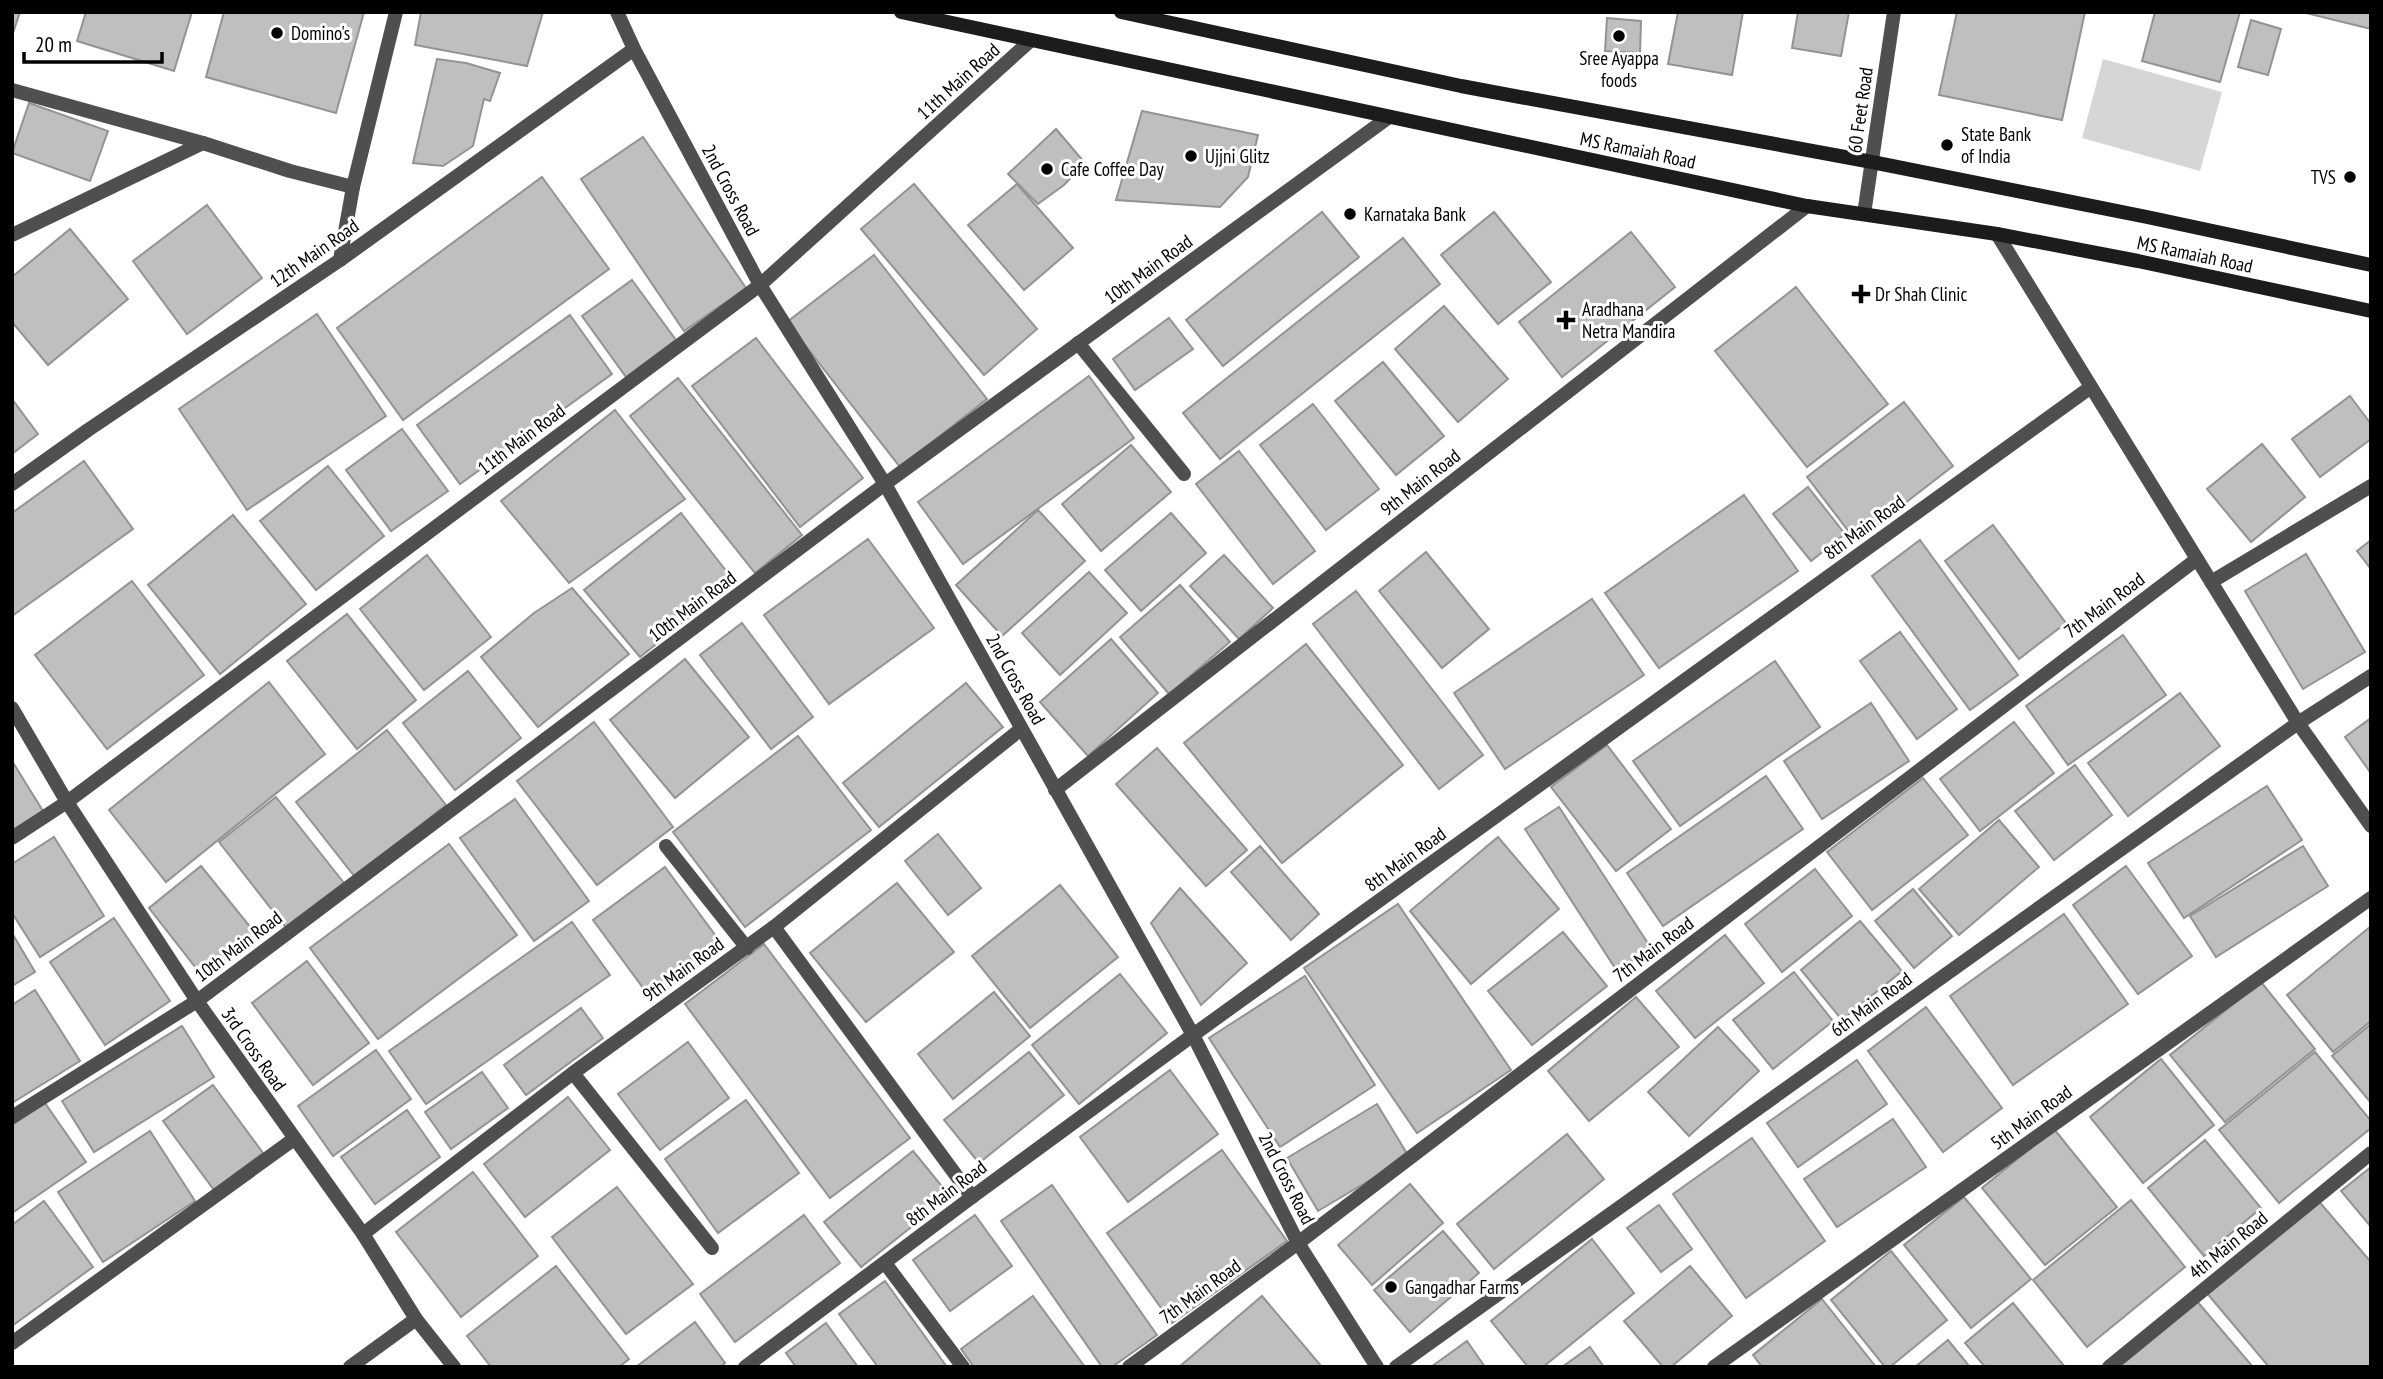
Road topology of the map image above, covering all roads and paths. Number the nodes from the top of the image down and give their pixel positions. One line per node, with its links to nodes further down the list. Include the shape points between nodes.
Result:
1 (396, 12): 12 (street)
2 (617, 12): 7 (street, 2nd Cross Road)
3 (901, 12): 6 (main road, MS Ramaiah Road)
4 (1121, 12): 11 (main road, MS Ramaiah Road, via 1461,86)
5 (1894, 12): 11 (street, 60 Feet Road)
6 (1030, 41): 9 (main road, MS Ramaiah Road); 19 (street, 11th Main Road)
7 (634, 49): 17 (street, 12th Main Road); 19 (street, 2nd Cross Road)
8 (12, 90): 10 (street)
9 (1389, 117): 13 (main road, MS Ramaiah Road); 21 (street, 10th Main Road)
10 (204, 143): 12 (street); 16 (street)
11 (1872, 162): 14 (street, 60 Feet Road); 18 (main road, MS Ramaiah Road)
12 (353, 187): 17 (street)
13 (1807, 206): 14 (main road, MS Ramaiah Road); 33 (street, 9th Main Road)
14 (1864, 214): 15 (main road, MS Ramaiah Road)
15 (1997, 234): 20 (main road, MS Ramaiah Road); 22 (street)
16 (12, 235)
17 (340, 260): 24 (street, 12th Main Road)
18 (2371, 265)
19 (760, 285): 25 (street, 2nd Cross Road); 34 (street, 11th Main Road)
20 (2371, 311)
21 (1078, 343): 23 (street); 25 (street, 10th Main Road)
22 (2091, 387): 27 (street); 42 (street, 8th Main Road)
23 (1184, 474)
24 (12, 484)
25 (885, 484): 32 (street, 2nd Cross Road); 41 (street, 10th Main Road)
26 (2371, 486): 28 (street)
27 (2197, 559): 28 (street); 49 (street, 7th Main Road)
28 (2211, 582): 31 (street)
29 (2371, 676): 31 (street, 6th Main Road)
30 (12, 708): 34 (street, 3rd Cross Road)
31 (2298, 723): 35 (street); 60 (street, 6th Main Road)
32 (1021, 729): 33 (street, 2nd Cross Road); 39 (street, 9th Main Road)
33 (1055, 790): 42 (street, 2nd Cross Road)
34 (67, 802): 36 (street, 11th Main Road); 41 (street, 3rd Cross Road)
35 (2371, 825)
36 (12, 838)
37 (666, 846): 40 (street)
38 (2371, 898): 61 (street, 5th Main Road)
39 (774, 928): 40 (street, 9th Main Road); 47 (street)
40 (747, 948): 43 (street, 9th Main Road)
41 (197, 1002): 44 (street, 10th Main Road); 45 (street, 3rd Cross Road)
42 (1193, 1035): 47 (street, 8th Main Road); 49 (street, 2nd Cross Road)
43 (573, 1073): 48 (street, 9th Main Road); 50 (street)
44 (12, 1118)
45 (294, 1139): 48 (street, 3rd Cross Road); 53 (street)
46 (2371, 1153): 62 (street, 4th Main Road)
47 (972, 1197): 51 (street, 8th Main Road)
48 (363, 1234): 52 (street, 3rd Cross Road)
49 (1298, 1243): 58 (street, 7th Main Road); 59 (street, 2nd Cross Road)
50 (712, 1248)
51 (885, 1263): 56 (street, 8th Main Road); 57 (street)
52 (416, 1319): 54 (street); 55 (street, 3rd Cross Road)
53 (12, 1343)
54 (350, 1367)
55 (454, 1367)
56 (745, 1367)
57 (963, 1367)
58 (1129, 1367)
59 (1377, 1367)
60 (1396, 1367)
61 (1714, 1367)
62 (2109, 1367)

